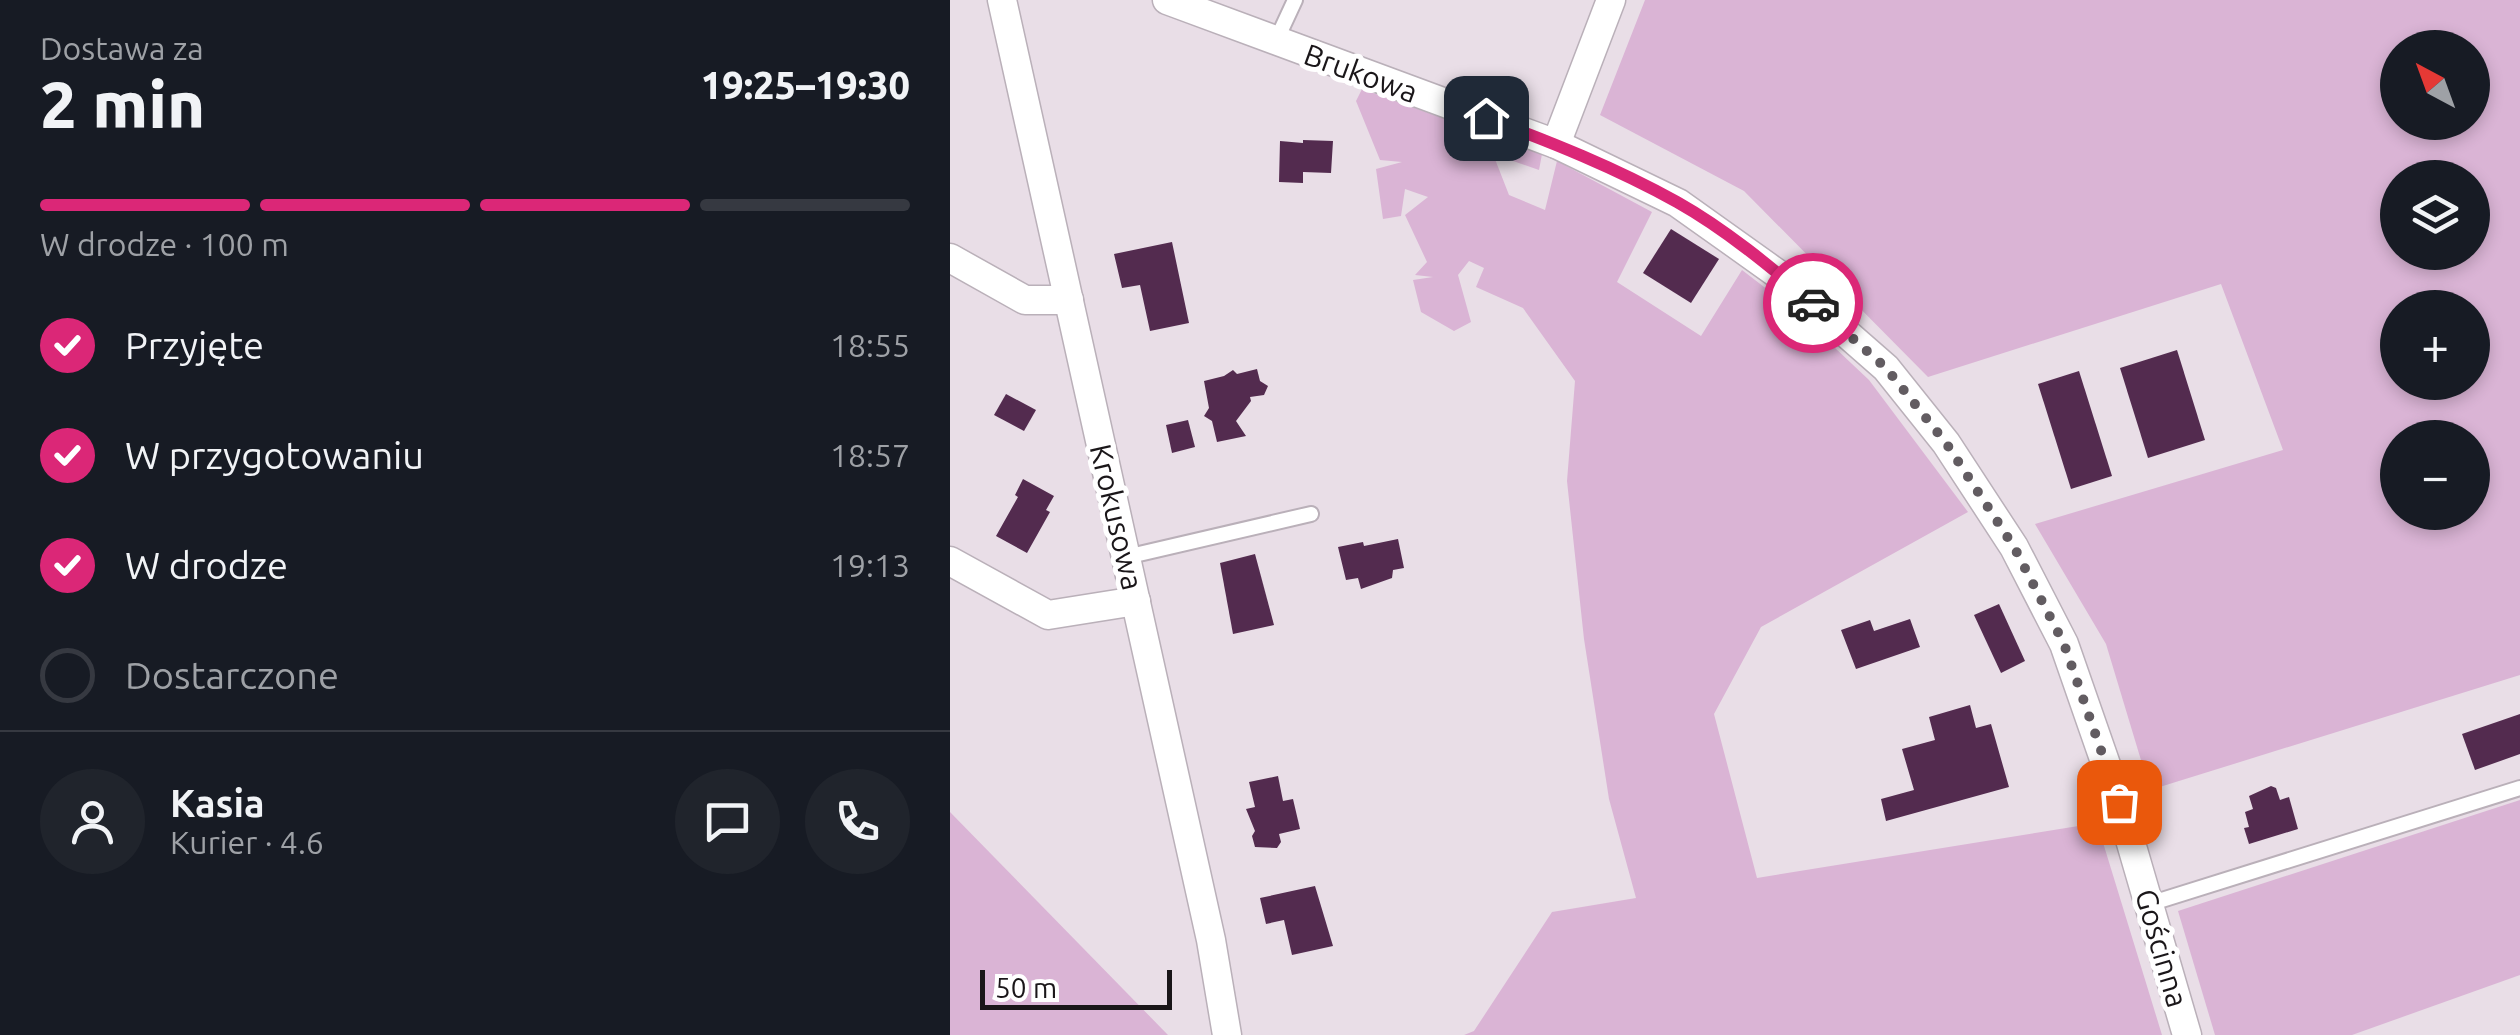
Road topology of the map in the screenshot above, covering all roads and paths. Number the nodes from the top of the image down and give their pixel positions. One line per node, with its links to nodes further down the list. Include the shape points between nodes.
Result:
1 (1002, 0): 8 (street, Krokusowa)
2 (1167, 0): 5 (street, Brukowa)
3 (1295, 0): 5 (lane)
4 (1611, 0): 6 (street)
5 (1276, 42): 6 (street, Brukowa)
6 (1556, 144): 14 (street, Gościnna, via 1678,203 1782,277 1886,368 1946,443 2014,547 2064,644)
7 (950, 258): 8 (street, via 1025,300)
8 (1068, 300): 10 (street, Krokusowa)
9 (1312, 514): 10 (lane)
10 (1126, 556): 12 (street, Krokusowa)
11 (950, 560): 12 (street, via 1048,615)
12 (1136, 600): 15 (street, Krokusowa)
13 (2520, 788): 14 (lane)
14 (2149, 904): 16 (street, Gościnna)
15 (1228, 1035)
16 (2187, 1035)

